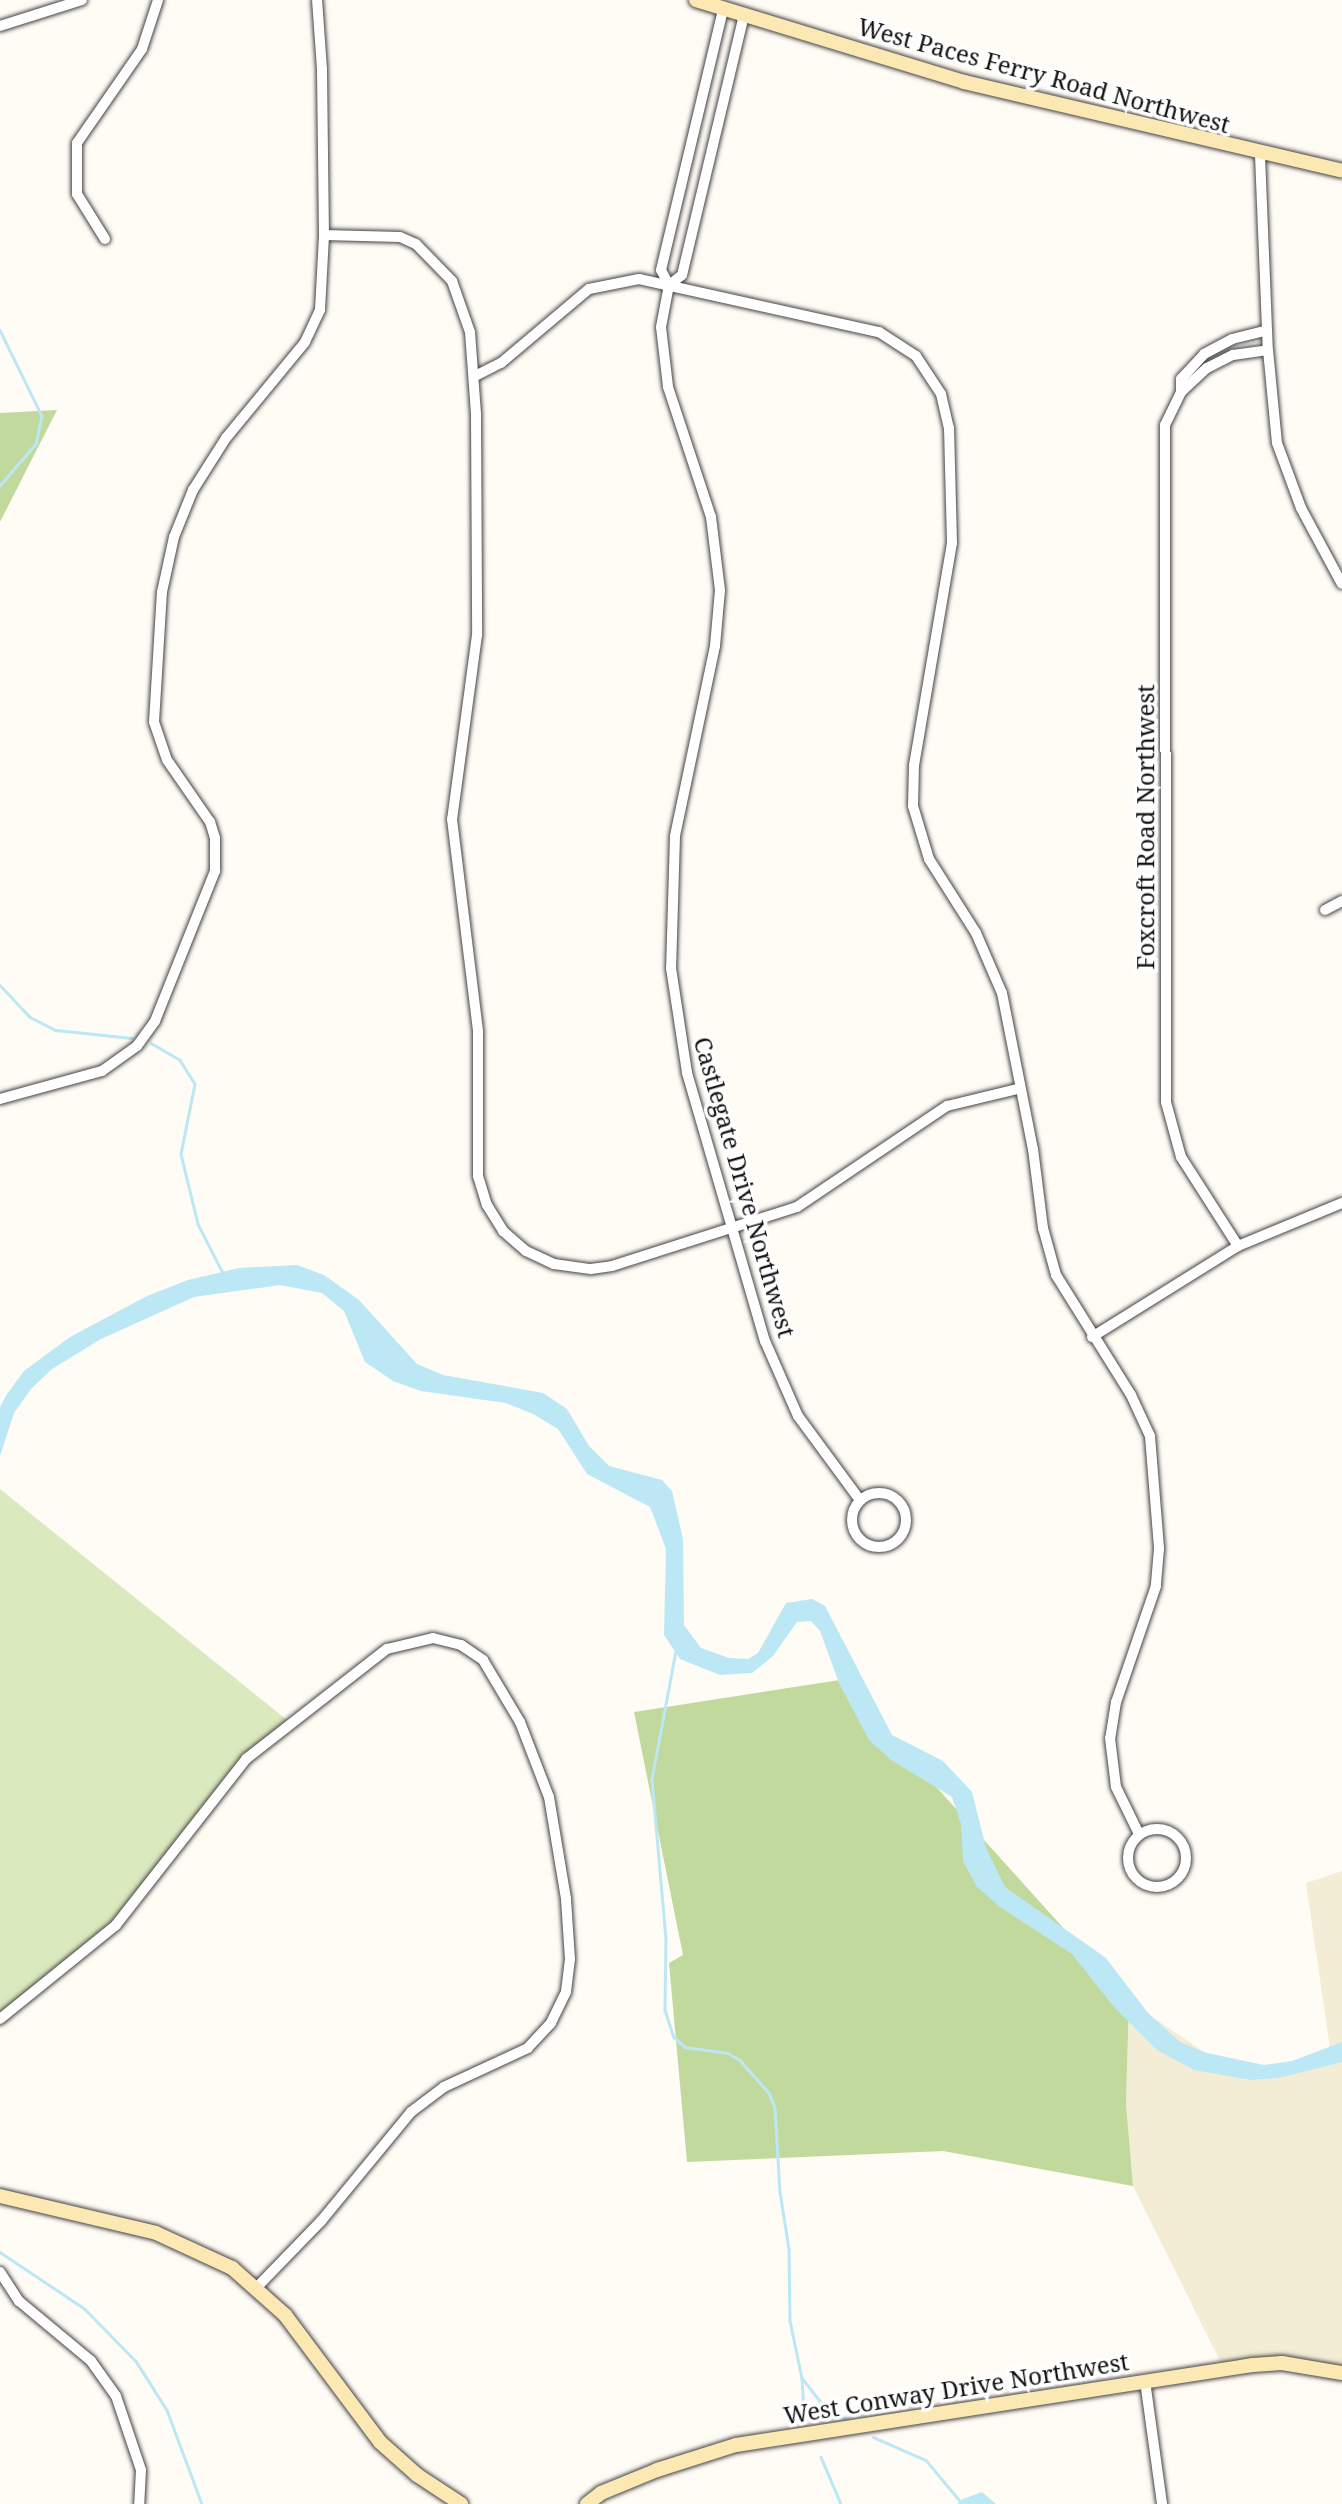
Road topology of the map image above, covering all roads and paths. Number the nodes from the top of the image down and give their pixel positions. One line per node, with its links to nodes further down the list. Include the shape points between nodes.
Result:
1 (82, 0): 7 (street)
2 (158, 0): 11 (street, via 142,49 77,143 77,194)
3 (317, 0): 10 (street)
4 (696, 0): 5 (street, West Paces Ferry Road Northwest)
5 (723, 9): 6 (street, West Paces Ferry Road Northwest); 12 (street, Castlegate Drive Northwest, via 661,270)
6 (744, 15): 8 (street, West Paces Ferry Road Northwest, via 964,82); 12 (street, Castlegate Drive Northwest, via 682,275)
7 (0, 26)
8 (1260, 155): 9 (street, West Paces Ferry Road Northwest); 13 (street)
9 (1342, 171)
10 (324, 235): 15 (street, via 400,237 435,260 464,305); 21 (street, via 324,291 313,329 206,468 182,513 167,562 154,722 167,760 210,822 217,858 211,885 155,1021 138,1046 102,1071)
11 (105, 239)
12 (669, 285): 15 (street, via 623,279 589,289 501,363); 20 (street, via 878,332 916,356 941,394 949,428 952,543 914,765 913,806 929,859 976,933 995,973); 23 (street, Castlegate Drive Northwest, via 661,327 663,365 711,517 720,590 715,646 675,836 671,968 687,1073)
13 (1267, 330): 14 (street); 16 (street, Foxcroft Road Northwest, via 1226,341 1204,354 1181,379)
14 (1268, 350): 16 (street, Foxcroft Road Northwest, via 1219,360); 17 (street, via 1273,417 1284,468)
15 (475, 376): 23 (street, via 477,635 452,819 478,1032 481,1191 494,1218 514,1241 540,1258 570,1268 611,1266)
16 (1181, 392): 24 (street, Foxcroft Road Northwest, via 1165,425 1166,1102 1181,1157)
17 (1342, 584)
18 (1342, 901): 19 (street)
19 (1325, 910)
20 (1018, 1089): 23 (street, via 947,1106 815,1197); 25 (street, via 1033,1149 1049,1256 1064,1293)
21 (0, 1099)
22 (1342, 1203): 24 (street)
23 (732, 1230): 26 (street, Castlegate Drive Northwest, via 784,1389 816,1444)
24 (1238, 1246): 25 (street)
25 (1092, 1337): 27 (street, via 1140,1410 1155,1464 1156,1586 1116,1702 1110,1738 1116,1787)
26 (860, 1500): 26 (street, via 852,1517 863,1542 880,1548 898,1541 907,1517 899,1502 876,1493)
27 (1139, 1834): 27 (street, via 1127,1859 1134,1877 1160,1887 1178,1878 1186,1861 1182,1842 1167,1830)
28 (0, 2019): 31 (street, via 116,1925 246,1759 387,1649 433,1638 461,1645 483,1660 520,1722 549,1797 566,1899 570,1959 566,1992 551,2023 528,2048 444,2087 411,2112 321,2221)
29 (0, 2196): 31 (street, via 156,2233 214,2257)
30 (0, 2272): 35 (street, via 19,2301 90,2361 116,2396 141,2470)
31 (257, 2287): 36 (street, via 285,2315 380,2442 417,2475)
32 (1342, 2373): 33 (street, West Conway Drive Northwest, via 1272,2364)
33 (1145, 2381): 34 (street, West Conway Drive Northwest, via 736,2445); 39 (street)
34 (601, 2493): 37 (street); 38 (street, West Conway Drive Northwest)
35 (139, 2504)
36 (461, 2504)
37 (574, 2504)
38 (587, 2504)
39 (1162, 2504)

